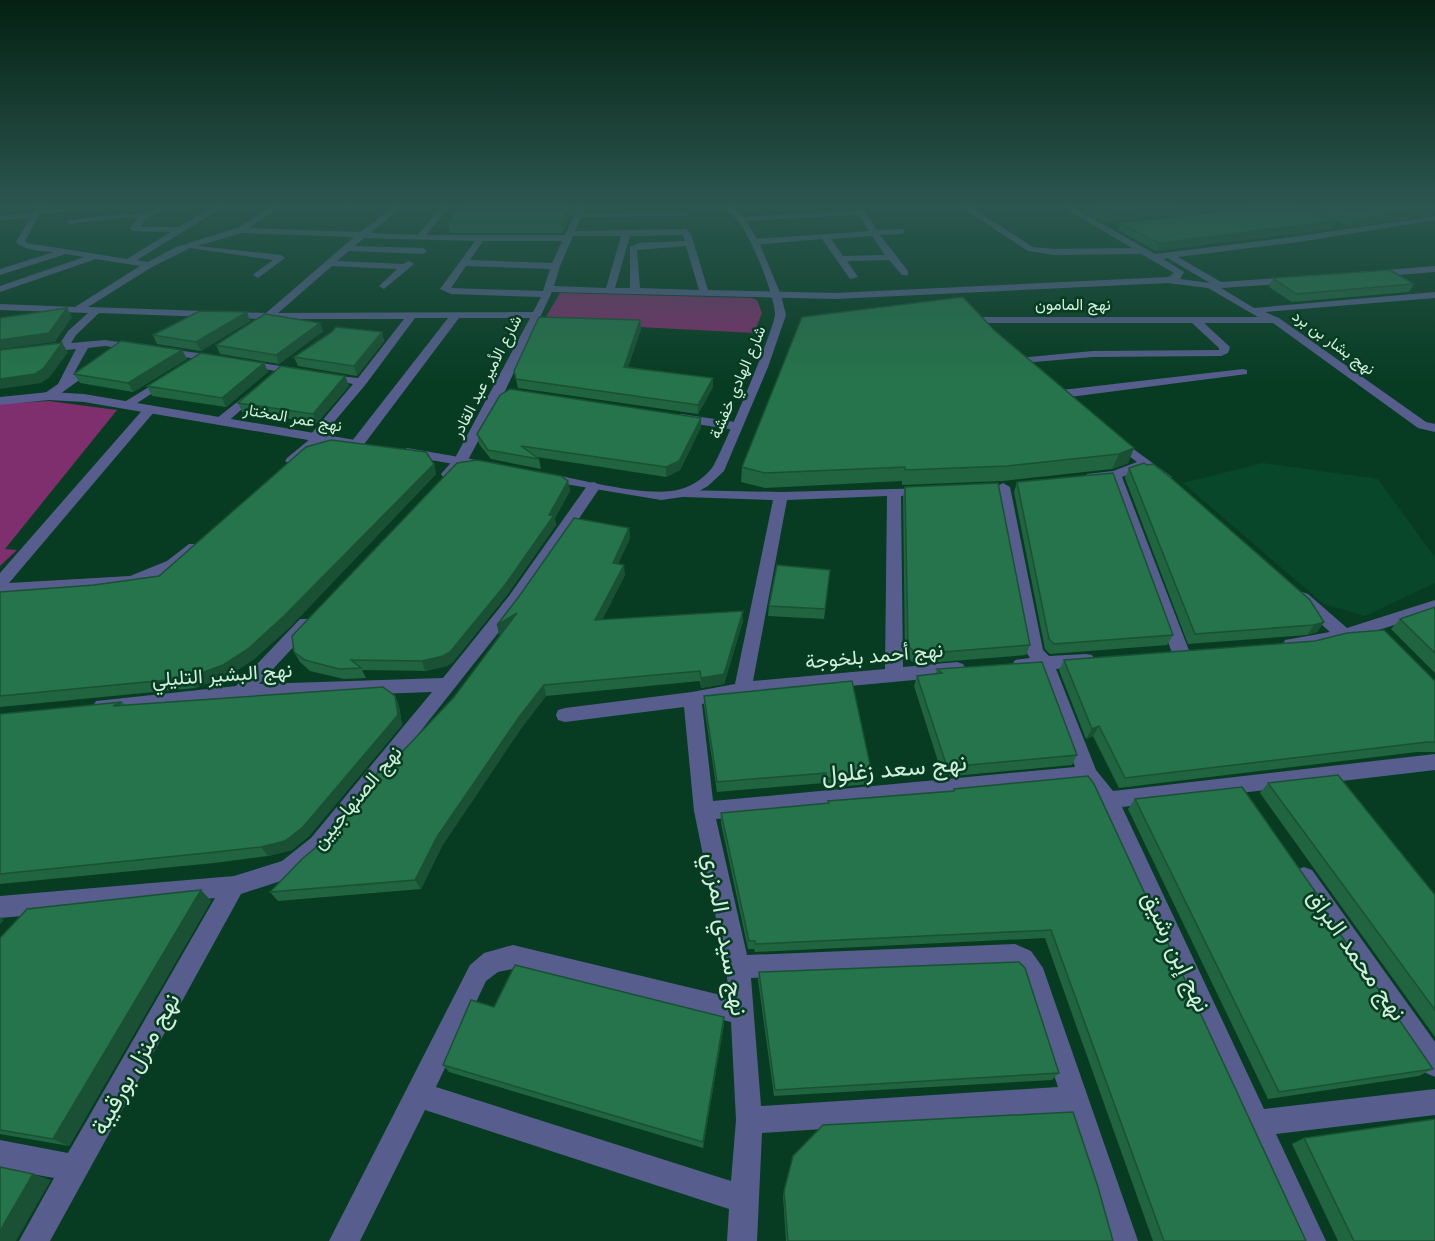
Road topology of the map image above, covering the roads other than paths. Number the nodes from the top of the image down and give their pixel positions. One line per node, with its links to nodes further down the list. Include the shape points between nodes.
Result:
1 (23, 265): 21 (street)
2 (72, 265): 30 (street)
3 (148, 265): 38 (street)
4 (271, 265): 23 (street)
5 (326, 265): 45 (street)
6 (365, 265): 19 (street)
7 (407, 265): 19 (street)
8 (463, 265): 33 (street, via 445,289)
9 (522, 265): 18 (street)
10 (617, 265): 31 (street)
11 (634, 265): 32 (street)
12 (695, 265): 34 (street)
13 (764, 265): 36 (street, شارع الهادي خفشة)
14 (845, 265): 25 (street)
15 (898, 265): 22 (street)
16 (1168, 265): 27 (street, via 1180,275)
17 (1183, 265): 29 (street, نهج بشار بن برد)
18 (555, 266): 33 (street, شارع الأمير عبد القادر)
19 (405, 267): 28 (street)
20 (1435, 269): 24 (street)
21 (0, 272)
22 (905, 273)
23 (258, 274)
24 (1363, 274)
25 (853, 277)
26 (1304, 279): 29 (street)
27 (1168, 280): 29 (street); 36 (street, via 958,296)
28 (384, 286)
29 (1216, 286): 39 (street, نهج بشار بن برد)
30 (0, 289)
31 (610, 290): 32 (street); 33 (street)
32 (635, 290): 34 (street)
33 (547, 291): 44 (street, شارع الأمير عبد القادر)
34 (704, 292): 36 (street)
35 (1435, 295): 39 (street)
36 (776, 296): 75 (street, شارع الهادي خفشة, via 779,324)
37 (0, 307): 38 (street)
38 (79, 309): 40 (street); 48 (street)
39 (1250, 310): 49 (street, نهج بشار بن برد)
40 (96, 311): 41 (street); 57 (street)
41 (201, 314): 45 (street); 50 (street)
42 (413, 314): 43 (street); 46 (street); 66 (street)
43 (457, 314): 44 (street); 79 (street)
44 (536, 315): 80 (street, شارع الأمير عبد القادر, via 505,392)
45 (269, 316): 46 (street); 51 (street)
46 (324, 317): 52 (street)
47 (1193, 319): 49 (street, نهج المامون); 53 (street, نهج المامون, via 976,316); 62 (street, via 1225,347 1224,351)
48 (23, 320)
49 (1275, 320): 76 (street, نهج بشار بن برد, via 1422,425)
50 (181, 326)
51 (250, 328)
52 (334, 331)
53 (995, 335)
54 (123, 344): 55 (street); 61 (street); 67 (street)
55 (84, 345): 57 (street); 67 (street)
56 (222, 345): 61 (street)
57 (63, 347): 59 (street)
58 (1011, 351): 62 (street)
59 (0, 354)
60 (301, 356): 65 (street)
61 (203, 357): 65 (street); 70 (street)
62 (1022, 360): 64 (street)
63 (1243, 372): 71 (street, via 1058,391)
64 (1038, 374)
65 (273, 377): 66 (street); 74 (street)
66 (362, 382): 78 (street)
67 (60, 387): 68 (street)
68 (49, 396): 69 (street, نهج عمر المختار); 70 (street, نهج عمر المختار)
69 (0, 402)
70 (127, 404): 72 (street, نهج عمر المختار)
71 (1079, 408)
72 (150, 409): 74 (street, نهج عمر المختار); 96 (street)
73 (665, 415): 75 (street)
74 (221, 421): 78 (street, نهج عمر المختار)
75 (735, 426): 93 (street, شارع الهادي خفشة, via 719,468)
76 (1435, 428)
77 (1103, 429): 81 (street)
78 (317, 437): 79 (street, نهج عمر المختار); 82 (street)
79 (357, 444): 80 (street, نهج عمر المختار)
80 (461, 460): 83 (street, نهج عمر المختار); 87 (street, شارع الأمير عبد القادر)
81 (1146, 463): 85 (street); 91 (street)
82 (285, 468)
83 (505, 469)
84 (528, 473): 88 (street)
85 (1115, 475): 86 (street); 106 (street)
86 (1081, 479)
87 (436, 486)
88 (594, 486): 93 (street, via 650,495); 113 (street, نهج الصنهاجيين, via 515,600)
89 (1003, 487): 109 (street, نهج إبن رشيق, via 1035,652)
90 (938, 490): 92 (street)
91 (1180, 490)
92 (894, 492): 94 (street); 112 (street)
93 (685, 494): 94 (street)
94 (781, 496): 114 (street)
95 (208, 535): 97 (street, via 172,565 132,581)
96 (0, 583)
97 (0, 589)
98 (1292, 589): 102 (street)
99 (1435, 606): 101 (street)
100 (314, 615): 115 (street)
101 (1376, 626): 102 (street); 103 (street)
102 (1344, 635): 104 (street)
103 (1390, 641)
104 (1273, 645)
105 (1204, 651): 106 (street)
106 (1181, 652): 107 (street)
107 (1158, 654)
108 (1102, 658): 109 (street)
109 (1046, 663): 110 (street); 120 (street, نهج إبن رشيق)
110 (999, 666)
111 (976, 668): 112 (street, نهج أحمد بلخوجة)
112 (894, 674): 114 (street, نهج أحمد بلخوجة)
113 (448, 685): 115 (street, نهج البشير التليلي); 126 (street, نهج الصنهاجيين, via 318,845 288,869)
114 (742, 689): 116 (street, نهج أحمد بلخوجة)
115 (241, 692): 117 (street, نهج البشير التليلي)
116 (692, 699): 118 (street, نهج أحمد بلخوجة); 124 (street, نهج سيدي المزري)
117 (80, 708)
118 (565, 715)
119 (1435, 762): 121 (street)
120 (1088, 774): 122 (street, نهج إبن رشيق); 124 (street, نهج سعد زغلول)
121 (1240, 786): 122 (street); 123 (street)
122 (1108, 800): 137 (street, نهج إبن رشيق)
123 (1253, 805)
124 (704, 811): 130 (street, نهج سيدي المزري)
125 (1294, 862): 132 (street, نهج محمد البراق)
126 (234, 886): 127 (street, نهج الصنهاجيين); 139 (street, نهج منزل بورقيبة)
127 (39, 902): 128 (street, نهج الصنهاجيين); 129 (street)
128 (0, 907)
129 (16, 927)
130 (738, 967): 131 (street, نهج سيدي المزري); 134 (street, via 1015,956 1023,959 1031,968)
131 (743, 1013): 133 (street, via 513,957 492,961 478,972); 136 (street, نهج سيدي المزري)
132 (1435, 1064)
133 (419, 1095): 140 (street); 142 (street)
134 (1075, 1099): 136 (street); 144 (street)
135 (1435, 1102): 137 (street)
136 (749, 1120): 140 (street, نهج سيدي المزري)
137 (1258, 1123): 145 (street, نهج إبن رشيق)
138 (0, 1155): 139 (street)
139 (75, 1168): 141 (street, نهج منزل بورقيبة)
140 (745, 1200): 143 (street, نهج سيدي المزري)
141 (34, 1241)
142 (344, 1241)
143 (742, 1241)
144 (1123, 1241)
145 (1311, 1241)

